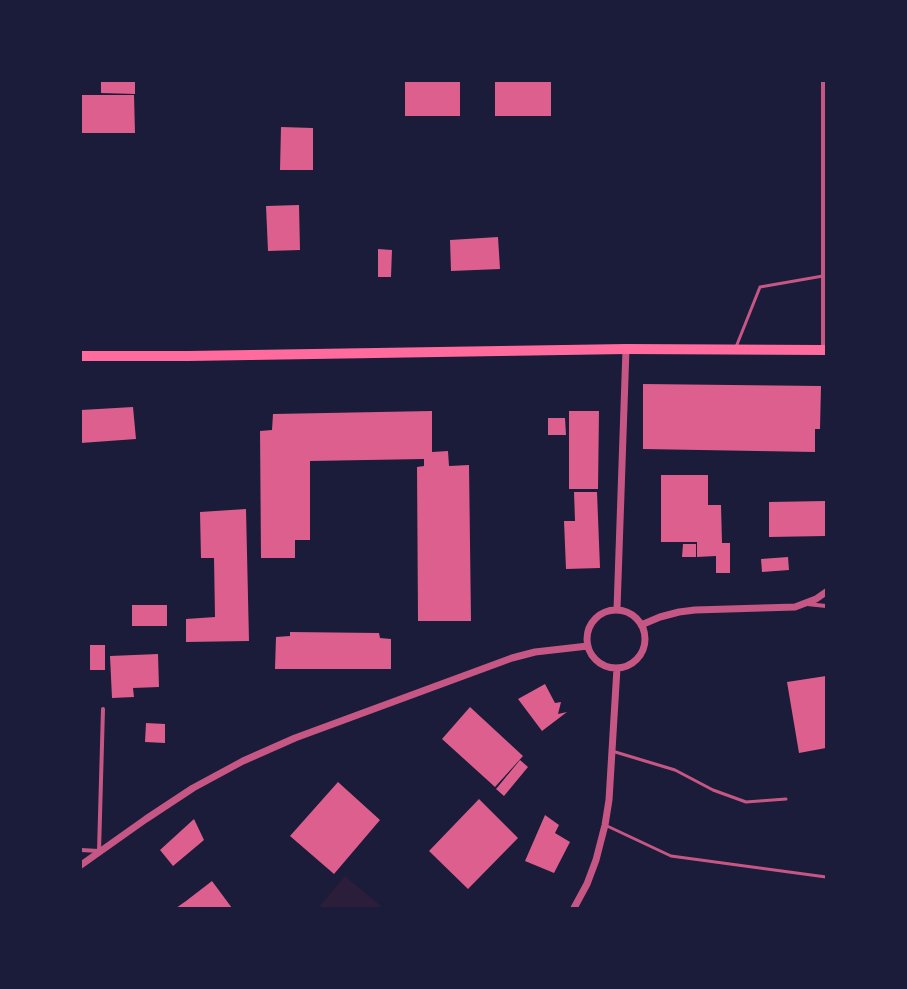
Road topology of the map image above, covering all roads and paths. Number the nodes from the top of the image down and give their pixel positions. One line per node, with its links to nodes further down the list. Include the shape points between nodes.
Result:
1 (823, 81): 2 (street)
2 (823, 276): 4 (lane, via 760,287); 5 (street)
3 (626, 350): 4 (main road); 6 (main road); 10 (street)
4 (736, 350): 5 (main road)
5 (824, 350)
6 (81, 356)
7 (826, 592): 8 (street)
8 (806, 604): 9 (street); 11 (street, via 784,608 679,612)
9 (826, 606)
10 (617, 609): 11 (street, via 635,617); 12 (street, via 596,617 588,631)
11 (641, 625): 13 (street, via 644,641 638,657)
12 (588, 646): 13 (street, via 602,664); 19 (street, via 535,652 512,658 295,738 243,761 193,788)
13 (617, 668): 15 (street)
14 (103, 709): 19 (street)
15 (612, 751): 16 (lane, via 675,770 713,790 746,802); 17 (street)
16 (786, 799)
17 (605, 825): 21 (lane, via 671,856); 22 (street, via 596,860)
18 (81, 850): 19 (street)
19 (99, 851): 20 (street)
20 (81, 864)
21 (826, 877)
22 (574, 908)

